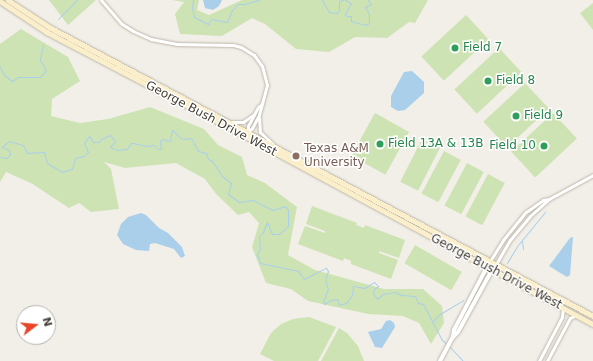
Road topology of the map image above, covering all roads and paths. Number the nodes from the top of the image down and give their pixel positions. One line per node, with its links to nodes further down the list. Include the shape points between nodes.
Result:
1 (8, 0): 7 (main road, George Bush Drive West, via 51,28)
2 (101, 0): 4 (street, via 122,24 150,39 176,44 233,45 250,52 260,62 266,76 266,90)
3 (0, 1): 9 (main road, George Bush Drive West, via 47,32)
4 (261, 105): 5 (street); 6 (street)
5 (254, 113): 7 (street, via 243,122); 8 (street)
6 (259, 115): 8 (street); 10 (street, via 260,132)
7 (232, 122): 8 (main road, George Bush Drive West)
8 (248, 131): 9 (street); 10 (main road, George Bush Drive West)
9 (245, 136): 15 (main road, George Bush Drive West)
10 (273, 144): 13 (main road, George Bush Drive West)
11 (593, 175): 12 (street)
12 (549, 199): 13 (street, via 543,200 526,212); 14 (street, via 530,216 510,240)
13 (490, 261): 14 (main road, George Bush Drive West); 15 (street)
14 (496, 264): 16 (street); 19 (main road, George Bush Drive West)
15 (487, 267): 16 (main road, George Bush Drive West); 21 (street, via 454,330)
16 (492, 270): 17 (main road, George Bush Drive West); 21 (street)
17 (563, 308): 18 (main road, George Bush Drive West); 22 (street, via 562,317)
18 (576, 315): 20 (main road, George Bush Drive West); 23 (street, via 570,318)
19 (593, 316)
20 (593, 324)
21 (453, 337): 24 (street)
22 (548, 343): 23 (street); 25 (street)
23 (555, 346): 26 (street)
24 (440, 361)
25 (539, 361)
26 (547, 361)

